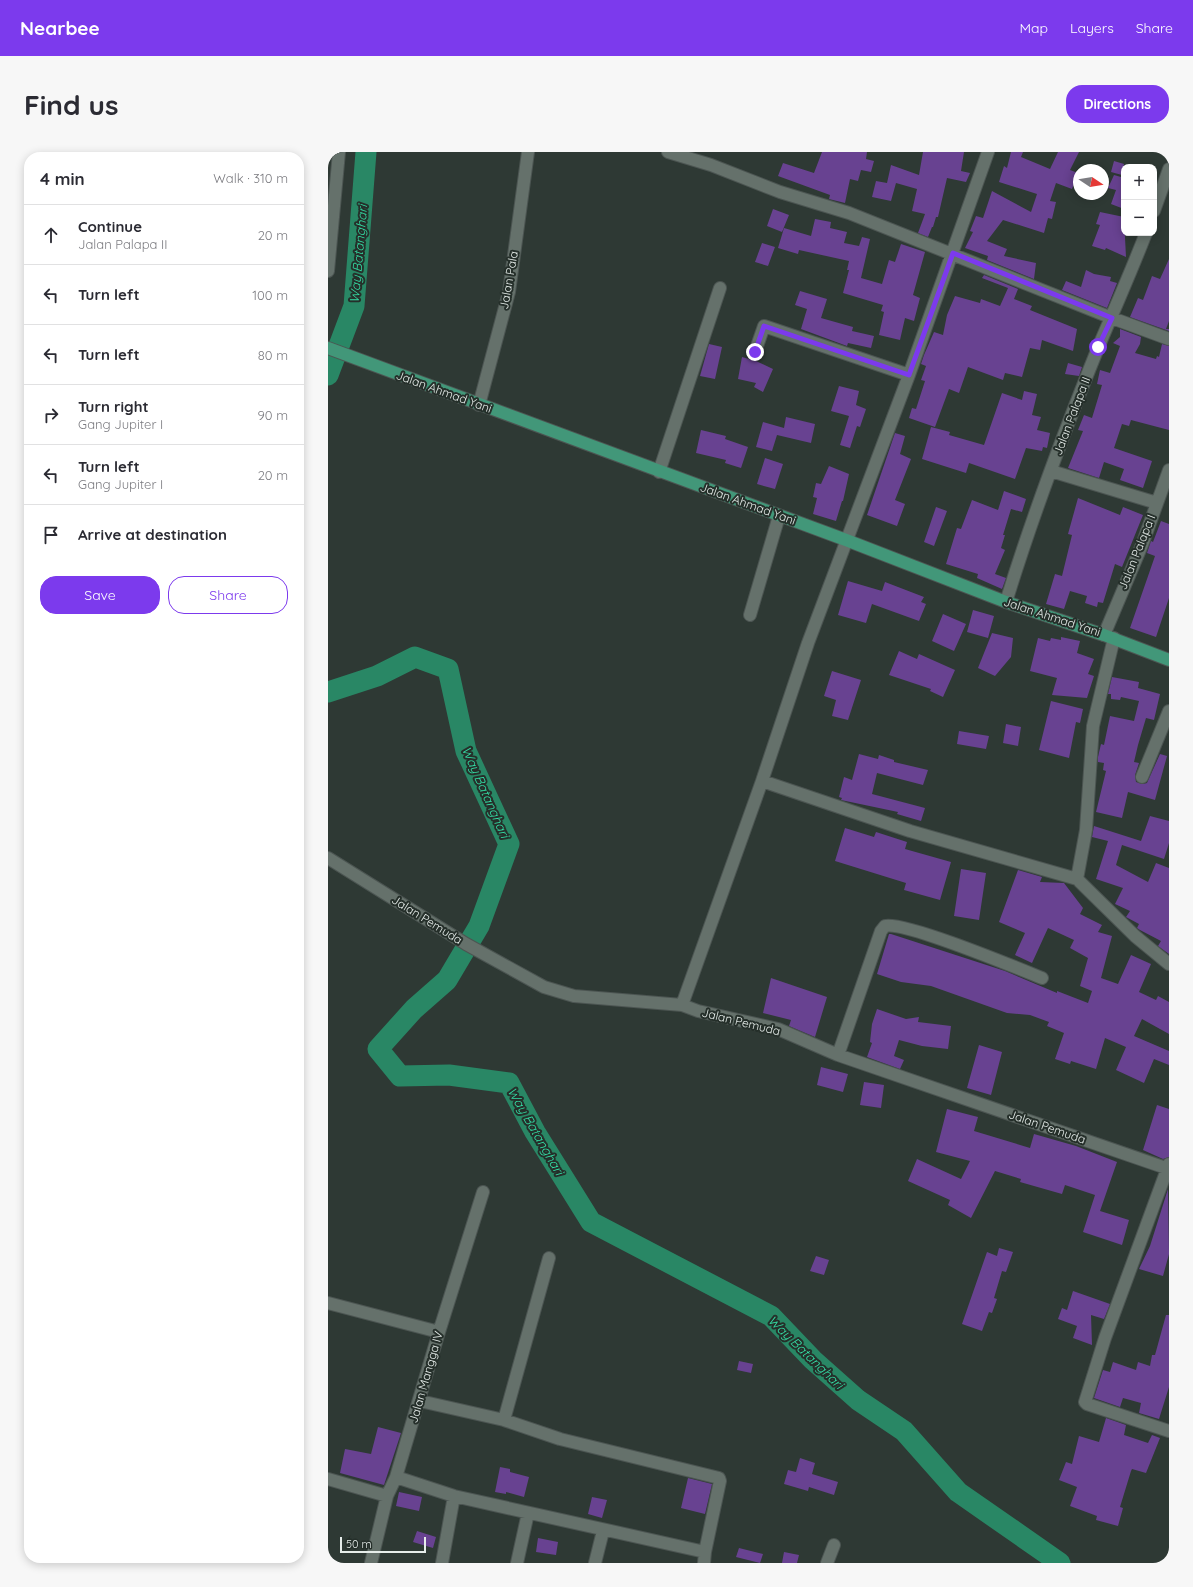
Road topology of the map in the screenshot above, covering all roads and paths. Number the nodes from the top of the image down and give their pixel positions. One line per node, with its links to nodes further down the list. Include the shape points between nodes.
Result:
1 (339, 152): 9 (street)
2 (528, 152): 16 (street, Jalan Pala, via 509,292)
3 (668, 152): 8 (street, via 711,165 780,192 849,213)
4 (988, 152): 8 (street)
5 (1169, 168): 6 (street)
6 (1157, 202)
7 (1145, 236): 11 (street, Jalan Palapa II)
8 (953, 253): 11 (street); 15 (street)
9 (328, 271)
10 (720, 288): 18 (street)
11 (1112, 318): 12 (street); 17 (street, Jalan Palapa II, via 1098,347)
12 (1169, 339)
13 (328, 348): 16 (main road, Jalan Ahmad Yani)
14 (755, 352): 15 (street, via 764,326)
15 (909, 375): 22 (street)
16 (480, 405): 18 (main road, Jalan Ahmad Yani)
17 (1051, 471): 20 (street); 23 (street, Jalan Palapa II, via 1022,549)
18 (659, 472): 21 (main road, Jalan Ahmad Yani)
19 (1168, 475): 20 (street, Jalan Palapa I)
20 (1157, 503): 25 (street, Jalan Palapa I)
21 (779, 516): 22 (main road, Jalan Ahmad Yani); 24 (street)
22 (846, 540): 23 (main road, Jalan Ahmad Yani); 29 (street, via 808,642)
23 (1006, 602): 25 (main road, Jalan Ahmad Yani)
24 (750, 615)
25 (1109, 636): 26 (main road, Jalan Ahmad Yani); 31 (street, Jalan Palapa I, via 1093,726 1086,830)
26 (1169, 660)
27 (1169, 711): 28 (street)
28 (1142, 777)
29 (762, 781): 31 (street, via 910,831); 34 (street)
30 (328, 858): 34 (street, Jalan Pemuda, via 466,944 544,987 574,996)
31 (1077, 879): 32 (street)
32 (1169, 964)
33 (1042, 978): 35 (street, via 917,932 895,925 885,926 881,931)
34 (682, 1005): 35 (street, Jalan Pemuda, via 698,1012 778,1029)
35 (838, 1055): 36 (street, Jalan Pemuda)
36 (1169, 1167): 43 (street, via 1130,1266 1085,1402)
37 (483, 1192): 40 (street, Jalan Mangga IV)
38 (549, 1258): 42 (street)
39 (328, 1304): 40 (street)
40 (438, 1332): 41 (street, Jalan Mangga IV)
41 (420, 1401): 42 (street); 44 (street, Jalan Mangga IV)
42 (504, 1420): 51 (street, via 560,1439 719,1478)
43 (1169, 1431)
44 (396, 1477): 46 (street, Jalan Mangga IV); 47 (street)
45 (328, 1479): 46 (street)
46 (387, 1496): 52 (street, Jalan Mangga IV)
47 (454, 1496): 48 (street); 53 (street)
48 (528, 1513): 49 (street); 54 (street)
49 (603, 1531): 51 (street); 55 (street)
50 (834, 1545): 56 (street)
51 (704, 1558)
52 (371, 1563)
53 (442, 1563)
54 (517, 1563)
55 (595, 1563)
56 (827, 1563)

